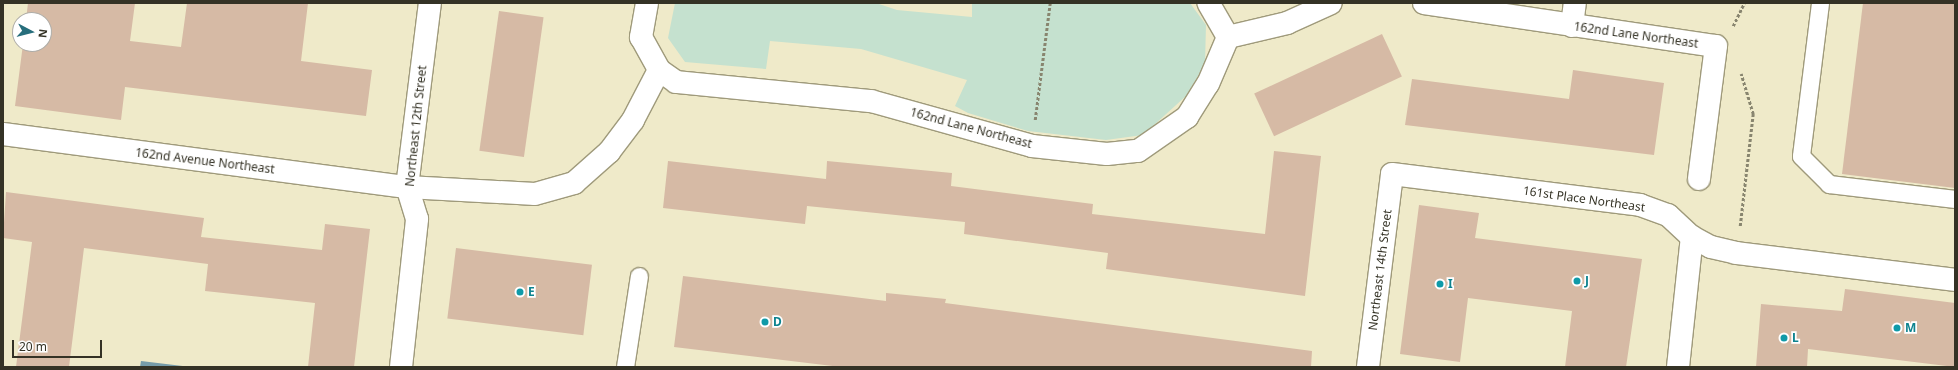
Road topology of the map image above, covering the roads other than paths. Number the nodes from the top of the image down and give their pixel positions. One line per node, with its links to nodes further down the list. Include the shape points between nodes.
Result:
1 (430, 3): 14 (street, Northeast 12th Street)
2 (647, 3): 10 (street, 162nd Lane Northeast, via 641,37)
3 (1208, 3): 9 (street)
4 (1331, 3): 9 (street, via 1287,23)
5 (1424, 3): 8 (street, 162nd Lane Northeast)
6 (1575, 3): 8 (street)
7 (1820, 3): 15 (lane, via 1801,156 1829,184)
8 (1572, 26): 13 (street, 162nd Lane Northeast, via 1716,46)
9 (1228, 37): 10 (street, 162nd Lane Northeast, via 1208,84 1188,117 1138,151 1107,154 1032,146 871,101 676,82)
10 (659, 70): 14 (street, via 628,126 609,152 574,182 535,194)
11 (3, 134): 14 (street, 162nd Avenue Northeast)
12 (1392, 174): 16 (street, 161st Place Northeast, via 1640,205 1668,215); 21 (street, Northeast 14th Street)
13 (1700, 179)
14 (407, 187): 19 (street, Northeast 12th Street, via 417,219)
15 (1955, 199)
16 (1692, 237): 18 (street, 161st Place Northeast, via 1711,247 1736,253); 22 (street)
17 (639, 276): 20 (lane)
18 (1955, 280)
19 (401, 367)
20 (625, 367)
21 (1368, 367)
22 (1678, 367)

